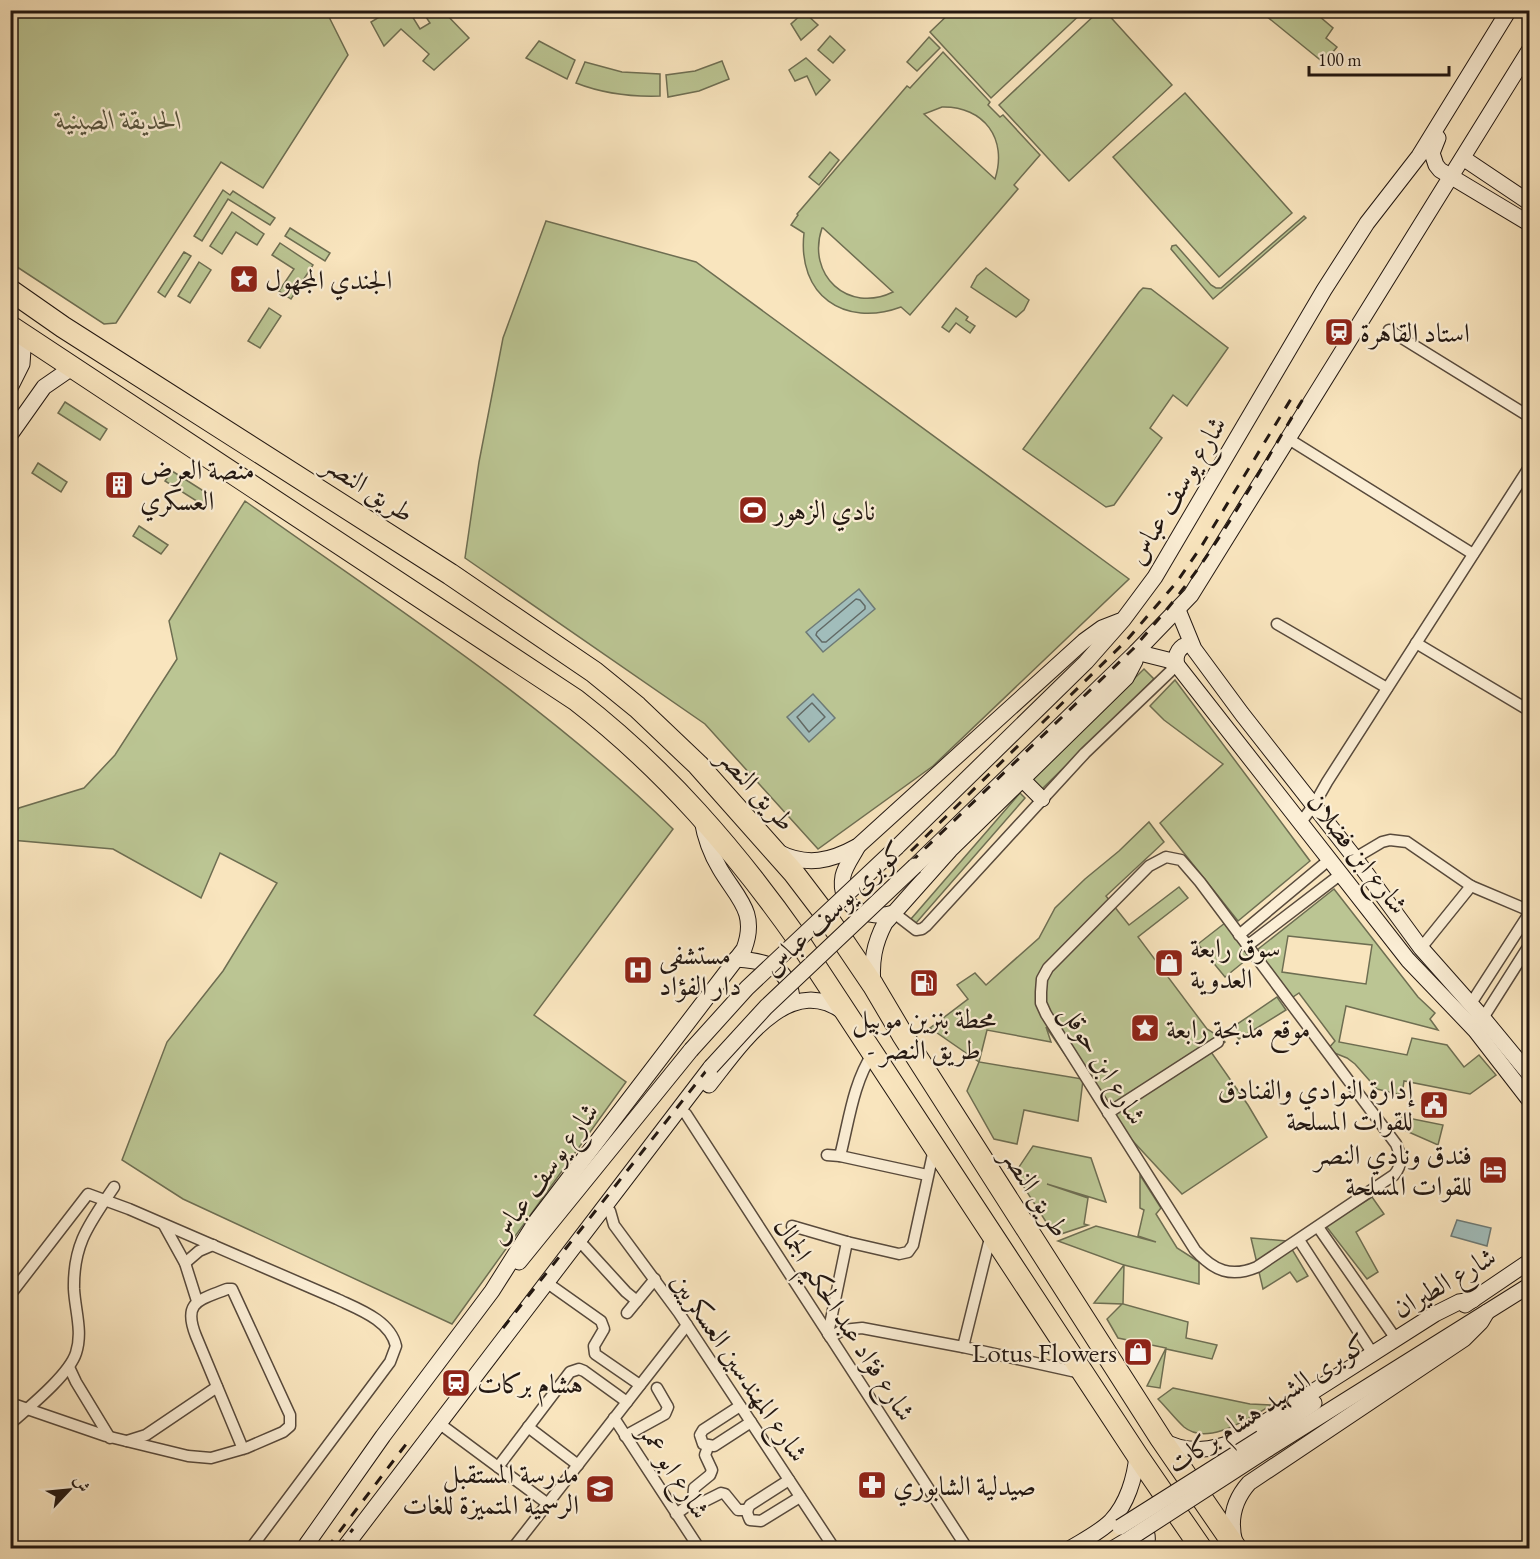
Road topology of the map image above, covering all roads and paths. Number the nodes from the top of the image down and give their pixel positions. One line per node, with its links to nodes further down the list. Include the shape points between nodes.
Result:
1 (1509, 10): 3 (main road, شارع يوسف عباس)
2 (1530, 49): 4 (main road)
3 (1437, 128): 5 (main road, via 1433,159 1440,170); 21 (main road, شارع يوسف عباس, via 1367,223 1155,577)
4 (1463, 158): 5 (main road); 6 (main road)
5 (1451, 176): 7 (main road); 17 (main road)
6 (1498, 182): 7 (main road, via 1489,189); 8 (main road)
7 (1487, 200): 9 (main road)
8 (1530, 203)
9 (1530, 224)
10 (10, 290): 35 (highway, طريق النصر, via 450,574 594,672 678,745)
11 (17, 330): 13 (highway); 14 (main road, via 22,364)
12 (1389, 330): 15 (street)
13 (73, 367): 16 (main road, via 44,387); 32 (highway, via 576,700 648,760)
14 (10, 388)
15 (1530, 417)
16 (10, 435)
17 (1287, 438): 19 (street); 20 (main road)
18 (1530, 466): 19 (street)
19 (1473, 554): 23 (street)
20 (1178, 610): 24 (main road, شارع ابن فضلان); 25 (main road, كوبرى يوسف عباس)
21 (1123, 620): 34 (main road, شارع يوسف عباس, via 1084,641); 82 (main road, كوبرى يوسف عباس, bridge, via 1086,662 760,976 691,1050 530,1250)
22 (1276, 624): 27 (street)
23 (1416, 643): 27 (street); 28 (street)
24 (1191, 644): 26 (main road, via 1178,650); 31 (main road, شارع ابن فضلان)
25 (1136, 652): 26 (main road); 29 (main road, via 1126,678); 90 (main road, كوبرى يوسف عباس, bridge, via 766,1007 711,1067)
26 (1177, 665): 30 (street, via 1101,735); 33 (main road, شارع ابن فضلان)
27 (1387, 688): 31 (street)
28 (1530, 711)
29 (1022, 779): 30 (main road); 43 (main road, via 950,850)
30 (1042, 799): 43 (street, via 922,929 913,928)
31 (1314, 805): 33 (street); 36 (main road, شارع ابن فضلان)
32 (702, 816): 41 (highway); 48 (main road, شارع يوسف عباس, via 715,859 749,916 748,939)
33 (1301, 822): 37 (main road, شارع ابن فضلان)
34 (858, 846): 35 (main road, شارع يوسف عباس, via 839,857 812,862 795,859); 43 (main road, via 842,879 847,899 868,915)
35 (771, 847): 39 (highway, طريق النصر)
36 (1355, 858): 40 (street, via 1382,842 1399,840); 47 (main road, شارع ابن فضلان)
37 (1330, 859): 38 (main road, شارع ابن فضلان); 44 (street)
38 (1341, 874): 46 (street); 59 (main road, شارع ابن فضلان, via 1408,960 1475,1030)
39 (803, 885): 41 (highway, via 803,898 798,906 786,912); 49 (highway, طريق النصر)
40 (1471, 886): 42 (street); 47 (street)
41 (777, 910): 50 (highway)
42 (1530, 912): 53 (street)
43 (894, 913): 51 (main road, via 885,923 873,953)
44 (1239, 935): 46 (street, شارع ابن حوقل); 60 (street, شارع ابن حوقل, via 1187,866 1166,857 1149,866 1048,968 1042,979 1041,1003)
45 (1530, 944): 54 (street)
46 (1247, 946): 71 (street, شارع ابن حوقل, via 1400,1154 1401,1163 1394,1174)
47 (1421, 948): 53 (main road, شارع ابن فضلان)
48 (736, 959): 52 (main road, via 766,962 778,970 791,988); 82 (main road, شارع يوسف عباس, via 537,1220)
49 (856, 960): 50 (highway, via 843,954 834,957 825,969); 51 (highway, طريق النصر)
50 (827, 983): 55 (highway)
51 (873, 985): 111 (highway, طريق النصر)
52 (792, 1003): 55 (main road, via 827,1003 843,1011); 61 (main road, via 752,1033)
53 (1470, 1005): 54 (main road, شارع ابن فضلان)
54 (1483, 1018): 58 (main road, شارع ابن فضلان)
55 (855, 1024): 57 (highway)
56 (1218, 1041): 60 (street)
57 (873, 1053): 62 (highway); 64 (street, via 858,1082)
58 (1530, 1075)
59 (1530, 1101)
60 (1108, 1113): 73 (street, شارع ابن حوقل, via 1204,1260 1236,1274 1257,1267)
61 (686, 1114): 68 (main road); 91 (street, شارع فؤاد عبد الحكيم الجمال)
62 (934, 1146): 65 (street); 72 (highway)
63 (827, 1155): 64 (street)
64 (840, 1156): 65 (street)
65 (927, 1174): 74 (street, via 913,1245 908,1252 899,1254)
66 (114, 1188): 67 (street)
67 (105, 1201): 69 (street); 83 (street, via 88,1194); 95 (street, via 87,1226 77,1251 74,1288 79,1340)
68 (610, 1211): 76 (main road); 79 (street, شارع المهندسين العسكريين, via 614,1226)
69 (164, 1224): 75 (street); 78 (street)
70 (792, 1226): 74 (street)
71 (1318, 1227): 73 (street, شارع ابن حوقل); 92 (street)
72 (991, 1234): 93 (street); 96 (highway)
73 (1299, 1240): 94 (street)
74 (848, 1242): 91 (street)
75 (213, 1245): 78 (street); 132 (street, via 361,1310 389,1330 396,1346 385,1370)
76 (584, 1246): 81 (main road); 86 (street)
77 (1530, 1261): 84 (main road, شارع الطيران)
78 (185, 1263): 85 (street)
79 (655, 1279): 86 (street); 89 (street, شارع المهندسين العسكريين)
80 (1530, 1285): 87 (main road, شارع الطيران)
81 (553, 1287): 90 (main road, via 532,1314); 97 (street, via 601,1321 604,1329 594,1346 596,1354)
82 (492, 1291): 133 (main road, شارع يوسف عباس)
83 (10, 1295)
84 (1473, 1300): 92 (main road, شارع الطيران, via 1447,1307); 113 (main road, كوبرى الشهيد هشام بركات)
85 (197, 1301): 98 (street, via 191,1310 192,1326); 116 (street, via 232,1289 290,1415 288,1429)
86 (637, 1301): 88 (street)
87 (1487, 1312): 113 (main road, كوبرى الشهيد هشام بركات); 123 (main road, شارع الطيران, via 1464,1339)
88 (627, 1313)
89 (687, 1325): 97 (street); 102 (street, شارع المهندسين العسكريين)
90 (512, 1327): 107 (main road)
91 (829, 1336): 93 (street, via 853,1328); 138 (street, شارع فؤاد عبد الحكيم الجمال)
92 (1396, 1340): 94 (main road, شارع الطيران)
93 (963, 1347): 96 (street)
94 (1373, 1354): 114 (main road, شارع الطيران)
95 (69, 1367): 103 (street); 110 (street)
96 (1084, 1374): 117 (highway)
97 (640, 1385): 100 (street)
98 (217, 1387): 112 (street, via 146,1435); 116 (street)
99 (657, 1388): 109 (street, via 668,1407 665,1414)
100 (627, 1402): 104 (street); 108 (street, via 584,1371 574,1370)
101 (10, 1403): 103 (street)
102 (740, 1406): 105 (street, شارع المهندسين العسكريين); 115 (street, via 703,1430 700,1440)
103 (26, 1410): 106 (street); 110 (street)
104 (614, 1418): 109 (street, شارع ابو عمر); 119 (street)
105 (751, 1422): 115 (street); 122 (street, شارع المهندسين العسكريين)
106 (10, 1424)
107 (440, 1424): 120 (street); 134 (main road)
108 (528, 1427): 119 (street); 120 (street)
109 (626, 1436): 128 (street, شارع ابو عمر)
110 (110, 1437): 112 (street)
111 (1161, 1440): 114 (main road, شارع الطيران, via 1187,1449); 118 (highway, طريق النصر)
112 (127, 1442): 116 (street, via 201,1458)
113 (1265, 1443): 130 (main road, كوبرى الشهيد هشام بركات, bridge)
114 (1224, 1446): 123 (main road, via 1219,1455 1220,1472 1232,1483)
115 (708, 1447): 125 (street, via 705,1455 712,1470 694,1488)
116 (243, 1449)
117 (1137, 1455): 121 (highway); 130 (main road, via 1131,1486 1118,1513)
118 (1176, 1459): 121 (highway, via 1170,1475 1158,1478); 129 (highway, طريق النصر)
119 (578, 1465): 126 (street)
120 (498, 1467): 126 (street)
121 (1150, 1474): 131 (highway)
122 (789, 1480): 124 (street, شارع المهندسين العسكريين); 127 (street)
123 (1249, 1483): 143 (main road, شارع الطيران, via 1236,1503 1232,1519)
124 (800, 1497): 127 (street, via 761,1521 750,1520); 137 (street, شارع المهندسين العسكريين)
125 (693, 1502): 127 (street, via 703,1502 721,1493 738,1510); 128 (street)
126 (548, 1504): 135 (street)
127 (747, 1510)
128 (676, 1514): 136 (street, شارع ابو عمر)
129 (1218, 1521): 131 (highway, via 1206,1521 1198,1527); 143 (highway, طريق النصر)
130 (1119, 1529): 139 (main road); 140 (main road, كوبرى الشهيد هشام بركات); 141 (main road, كوبرى الشهيد هشام بركات); 142 (main road, via 1117,1518 1134,1518 1146,1530)
131 (1199, 1546)
132 (251, 1548)
133 (304, 1548)
134 (345, 1548)
135 (513, 1548)
136 (699, 1548)
137 (834, 1548)
138 (967, 1548)
139 (1071, 1548)
140 (1088, 1548)
141 (1114, 1548)
142 (1146, 1548)
143 (1237, 1548)

